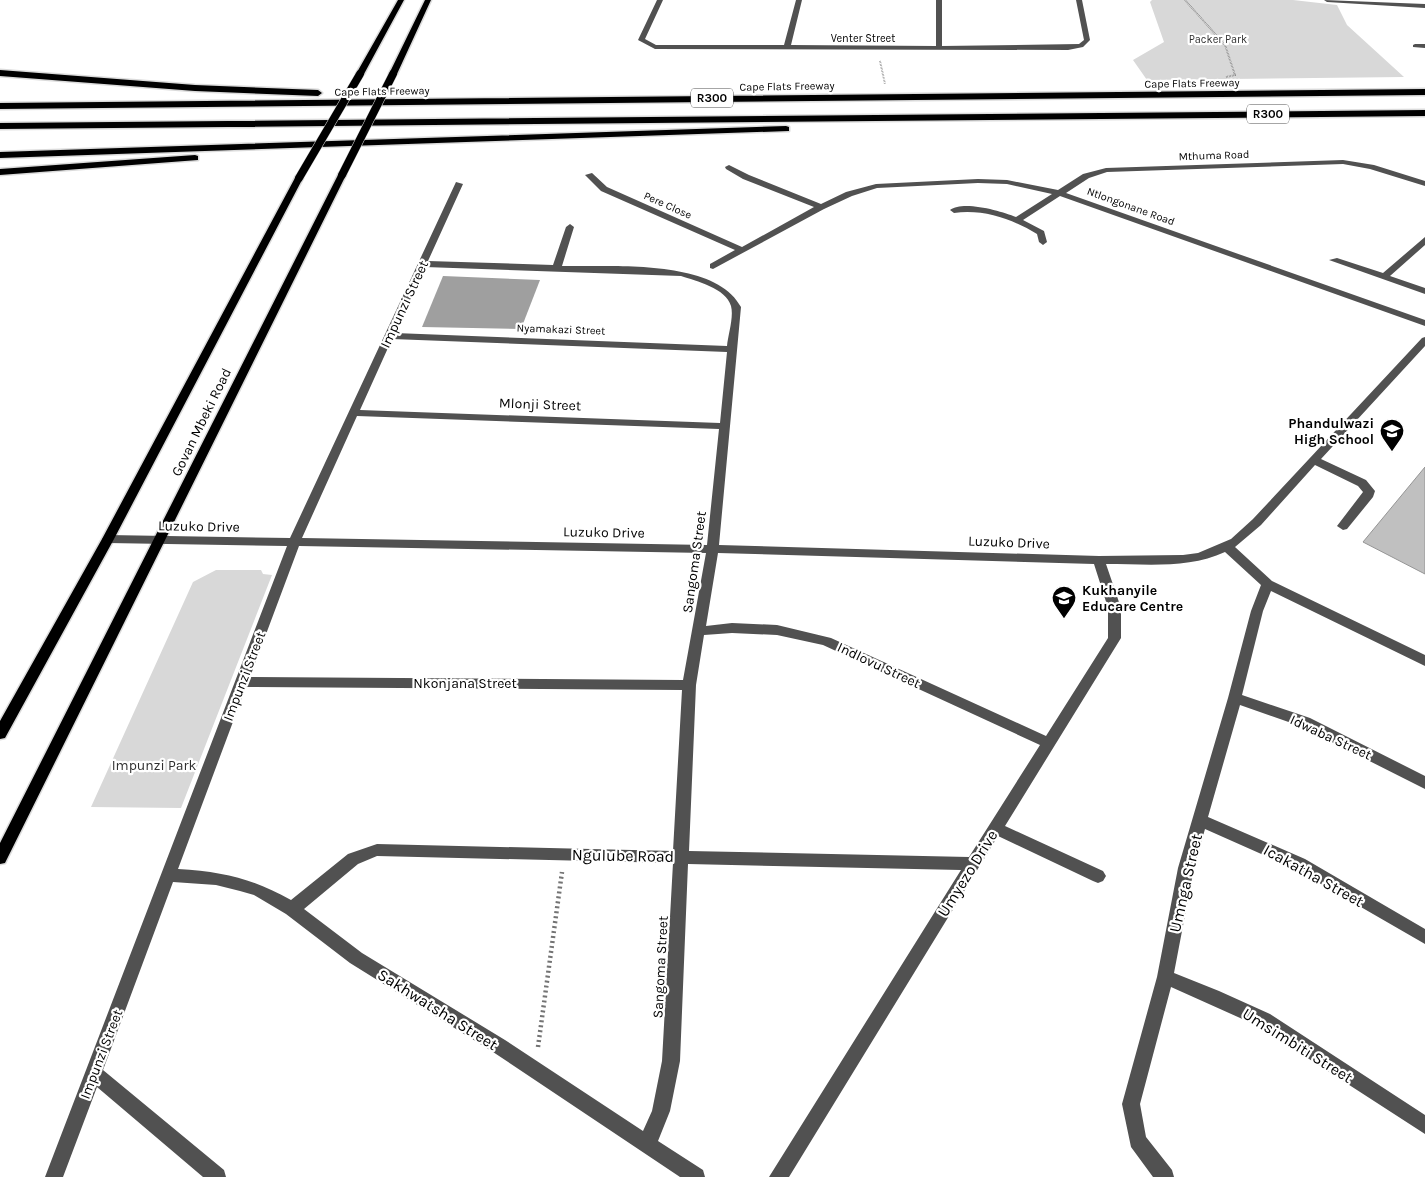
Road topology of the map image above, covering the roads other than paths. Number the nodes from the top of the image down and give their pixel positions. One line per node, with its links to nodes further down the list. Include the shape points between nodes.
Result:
1 (401, 0): 49 (main road, Govan Mbeki Road, bridge, via 299,178)
2 (428, 0): 50 (main road, Govan Mbeki Road, bridge)
3 (660, 0): 11 (street, Venter Street, via 641,40 648,45 665,48)
4 (798, 0): 11 (street)
5 (939, 0): 12 (street)
6 (1079, 0): 12 (street, Venter Street, via 1087,40 1081,46)
7 (1327, 0): 8 (street)
8 (1425, 6)
9 (1416, 46): 10 (street)
10 (1425, 46)
11 (787, 48): 12 (street, Venter Street)
12 (939, 48)
13 (0, 73): 15 (highway, via 318,93)
14 (1425, 92): 15 (highway, Cape Flats Freeway / R300)
15 (801, 98): 16 (highway, Cape Flats Freeway / R300)
16 (0, 106)
17 (1425, 112): 18 (highway, R300)
18 (1112, 116): 19 (highway, R300); 20 (highway)
19 (0, 126)
20 (404, 141): 21 (highway); 23 (highway)
21 (0, 155)
22 (729, 167): 28 (street, via 746,178)
23 (0, 172)
24 (589, 175): 34 (street, Pere Close, via 604,189)
25 (459, 184): 36 (street, Impunzi Street)
26 (1425, 184): 27 (street, Mthuma Road, via 1343,162 1098,171)
27 (1059, 193): 28 (street, Ntlongonane Road, via 1007,182 896,184 861,190); 30 (street, Mthuma Road); 41 (street, Ntlongonane Road)
28 (821, 207): 34 (street, Ntlongonane Road)
29 (954, 210): 30 (street, via 981,209)
30 (1015, 221): 33 (street, via 1041,233)
31 (570, 227): 38 (street)
32 (1425, 240): 39 (street)
33 (1042, 242)
34 (742, 250): 37 (street, Ntlongonane Road)
35 (1334, 260): 39 (street)
36 (422, 264): 38 (street, Sangoma Street); 42 (street, Impunzi Street)
37 (713, 266)
38 (557, 268): 44 (street, Sangoma Street, via 676,272 708,284 734,300)
39 (1384, 277): 40 (street)
40 (1425, 291)
41 (1425, 323)
42 (389, 336): 44 (street, Nyamakazi Street); 45 (street, Impunzi Street)
43 (1425, 340): 47 (street, Luzuko Drive)
44 (733, 349): 46 (street, Sangoma Street)
45 (353, 413): 46 (street, Mlonji Street); 51 (street, Impunzi Street)
46 (725, 426): 53 (street, Sangoma Street)
47 (1313, 460): 48 (street, via 1362,483 1369,490); 52 (street, Luzuko Drive, via 1257,522)
48 (1343, 526)
49 (108, 539): 50 (street, Luzuko Drive); 61 (main road, Govan Mbeki Road)
50 (160, 540): 51 (street, Luzuko Drive); 67 (main road, Govan Mbeki Road)
51 (295, 542): 53 (street, Luzuko Drive); 58 (street, Impunzi Street)
52 (1226, 546): 54 (street, Luzuko Drive, via 1200,557 1183,559); 55 (street)
53 (713, 549): 54 (street, Luzuko Drive); 56 (street, Sangoma Street)
54 (1099, 560): 62 (street, Umyezo Drive, via 1117,612 1114,638)
55 (1268, 584): 57 (street); 60 (street, Umnga Street, via 1257,611)
56 (700, 631): 59 (street, Sangoma Street); 62 (street, Indlovu Street, via 732,628 777,630 826,641)
57 (1425, 661)
58 (242, 682): 59 (street, Nkonjana Street); 69 (street, Impunzi Street)
59 (689, 685): 66 (street, Sangoma Street)
60 (1235, 698): 63 (street, Idwaba Street, via 1305,722); 64 (street, Umnga Street)
61 (0, 734)
62 (1048, 743): 65 (street, Umyezo Drive)
63 (1425, 783)
64 (1200, 820): 72 (street, Icakatha Street, via 1300,864); 73 (street, Umnga Street, via 1186,868)
65 (996, 828): 68 (street, Umyezo Drive); 70 (street)
66 (681, 856): 68 (street, Ngulube Road); 71 (street, Ngulube Road, via 377,850 353,859); 76 (street, Sangoma Street, via 671,1061 661,1112)
67 (0, 858)
68 (973, 864): 80 (street, Umyezo Drive)
69 (168, 876): 71 (street, Sakhwatsha Street, via 216,878 240,884 259,890); 74 (street, Impunzi Street)
70 (1098, 876)
71 (292, 909): 76 (street, Sakhwatsha Street, via 356,958)
72 (1425, 937)
73 (1165, 977): 75 (street, Umsimbiti Street, via 1264,1020); 81 (street, Umnga Street, via 1131,1104 1137,1141)
74 (94, 1073): 77 (street, Impunzi Street); 78 (street)
75 (1425, 1125)
76 (646, 1144): 79 (street, Sakhwatsha Street)
77 (54, 1177)
78 (217, 1177)
79 (696, 1177)
80 (778, 1177)
81 (1165, 1177)

